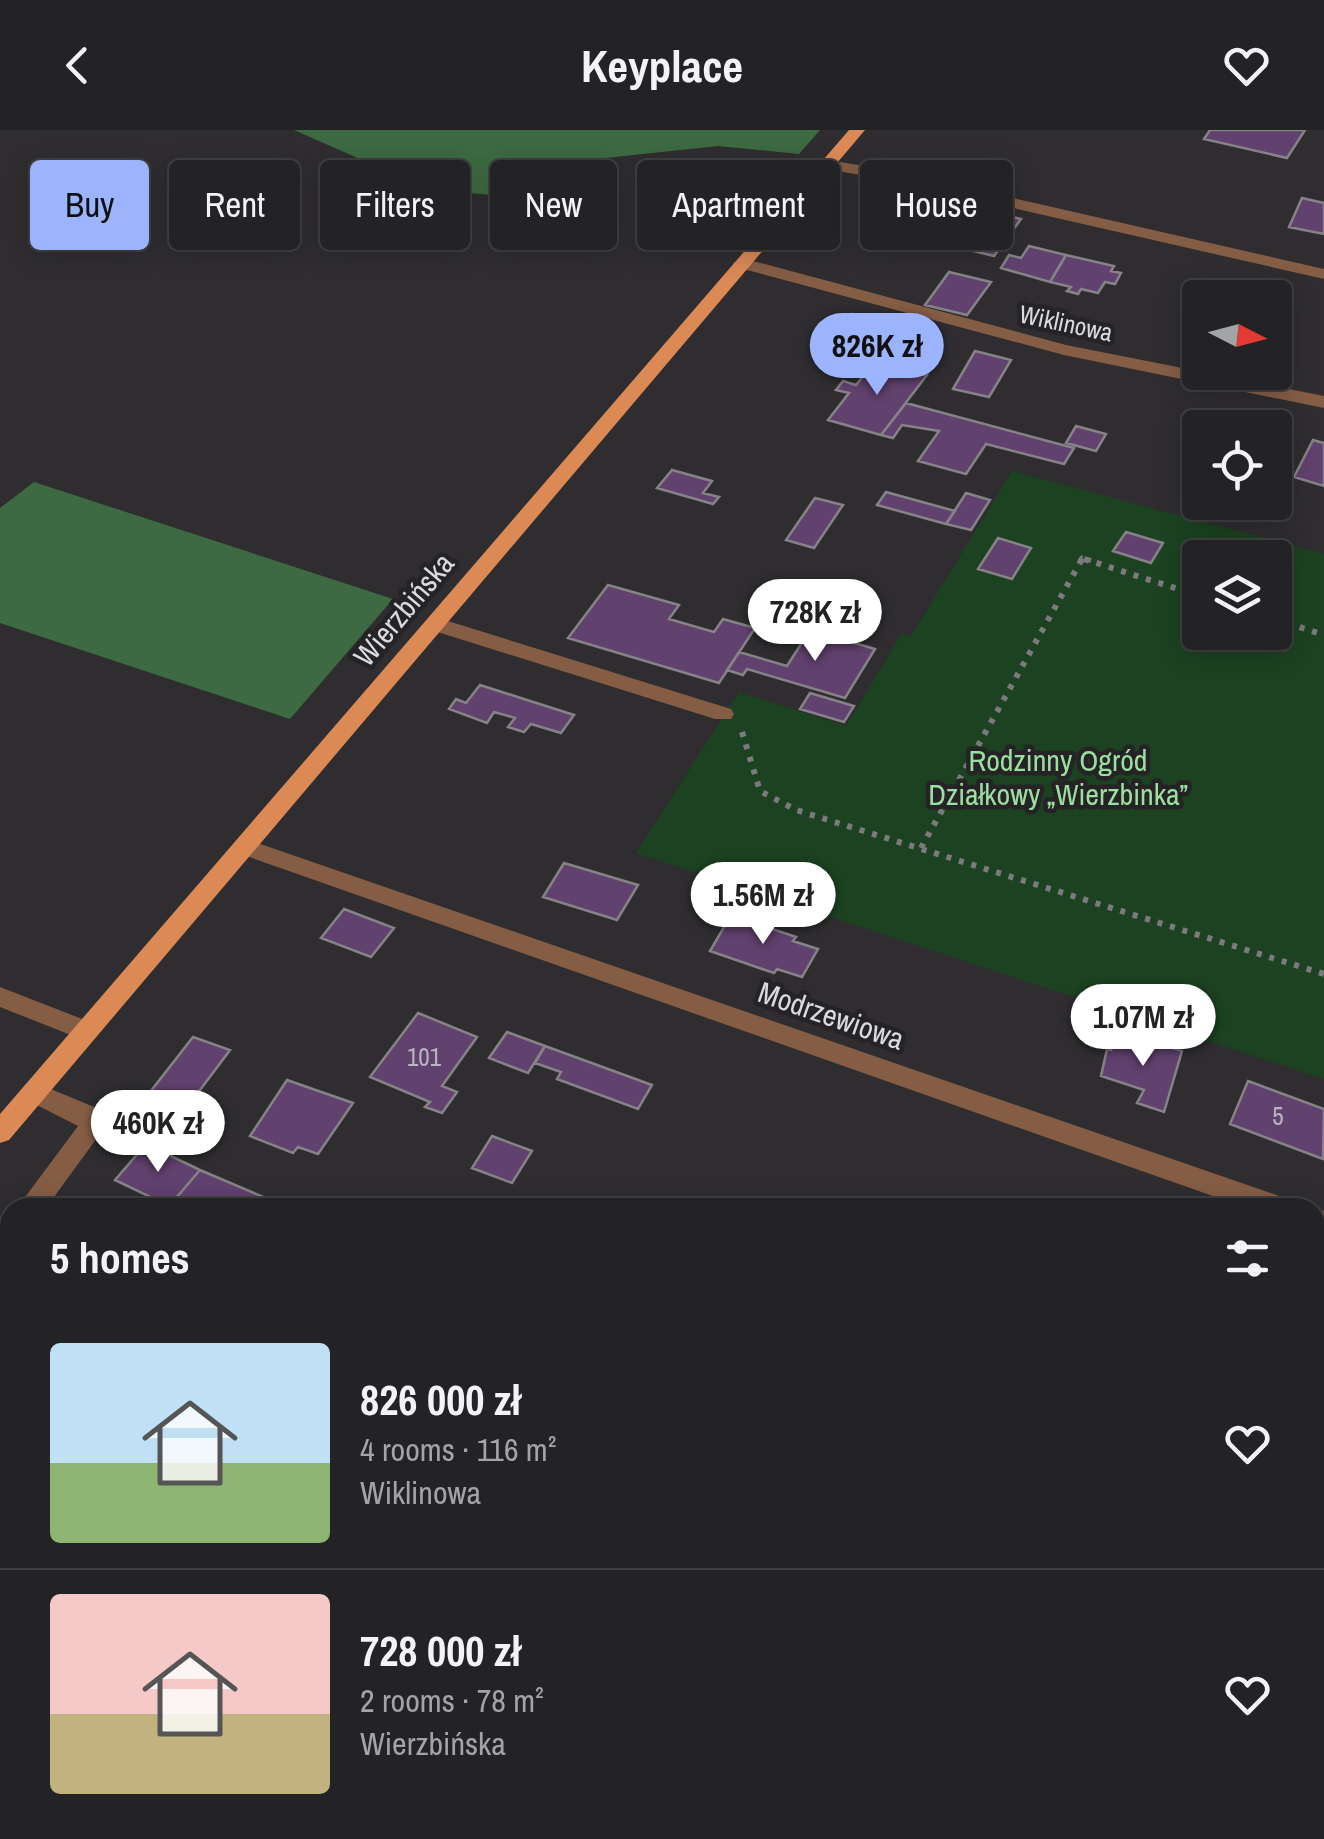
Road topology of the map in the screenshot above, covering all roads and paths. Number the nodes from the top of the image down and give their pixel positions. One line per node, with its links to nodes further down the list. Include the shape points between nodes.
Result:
1 (857, 130): 2 (main road, Wierzbińska)
2 (831, 160)
3 (840, 167): 6 (street)
4 (753, 250): 5 (main road, Wierzbińska)
5 (742, 263): 7 (street, Wiklinowa, via 1064,350); 9 (main road, Wierzbińska)
6 (1324, 274)
7 (1324, 402)
8 (1182, 590): 14 (path, via 1082,558)
9 (435, 624): 12 (street); 13 (main road, Wierzbińska)
10 (1292, 625): 11 (path)
11 (1324, 635)
12 (723, 714): 14 (path, via 742,729 760,791 796,810)
13 (246, 846): 17 (main road, Wierzbińska); 21 (street, Modrzewiowa)
14 (921, 848): 15 (path)
15 (1324, 974)
16 (0, 997): 17 (street)
17 (86, 1031): 18 (main road, Wierzbińska)
18 (34, 1092): 19 (main road, Wierzbińska); 20 (street, via 85,1114 92,1126)
19 (0, 1132)
20 (38, 1198)
21 (1253, 1198)

